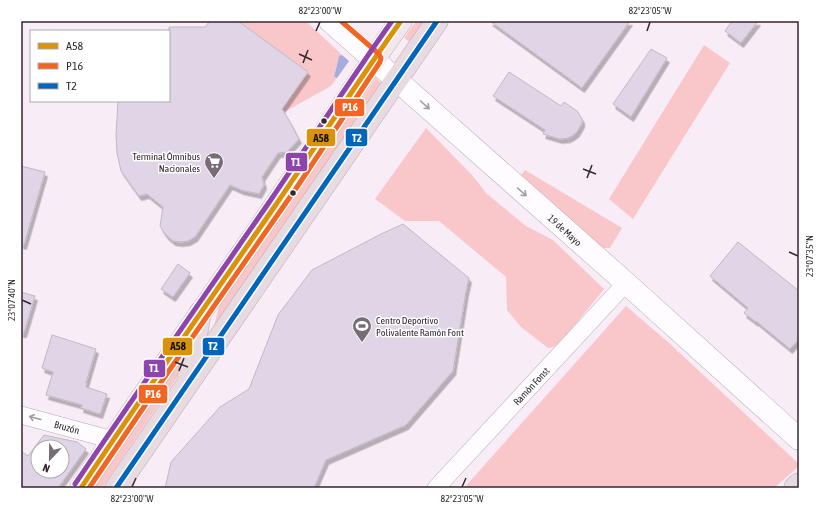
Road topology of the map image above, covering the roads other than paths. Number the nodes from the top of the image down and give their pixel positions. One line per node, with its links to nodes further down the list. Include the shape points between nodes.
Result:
1 (330, 21): 4 (street, 19 de Mayo)
2 (401, 21): 4 (main road)
3 (437, 21): 5 (highway)
4 (374, 60): 5 (street, 19 de Mayo); 7 (main road)
5 (396, 80): 6 (street, 19 de Mayo, one-way to 6); 8 (highway)
6 (626, 284): 10 (street, 19 de Mayo); 15 (street, Ramón Fonst)
7 (200, 313): 8 (highway); 11 (main road)
8 (188, 383): 14 (highway)
9 (21, 415): 11 (street, Bruzón, one-way to 9)
10 (799, 439)
11 (113, 440): 13 (main road)
12 (799, 484): 16 (highway)
13 (81, 488)
14 (116, 488)
15 (436, 488)
16 (795, 488)

